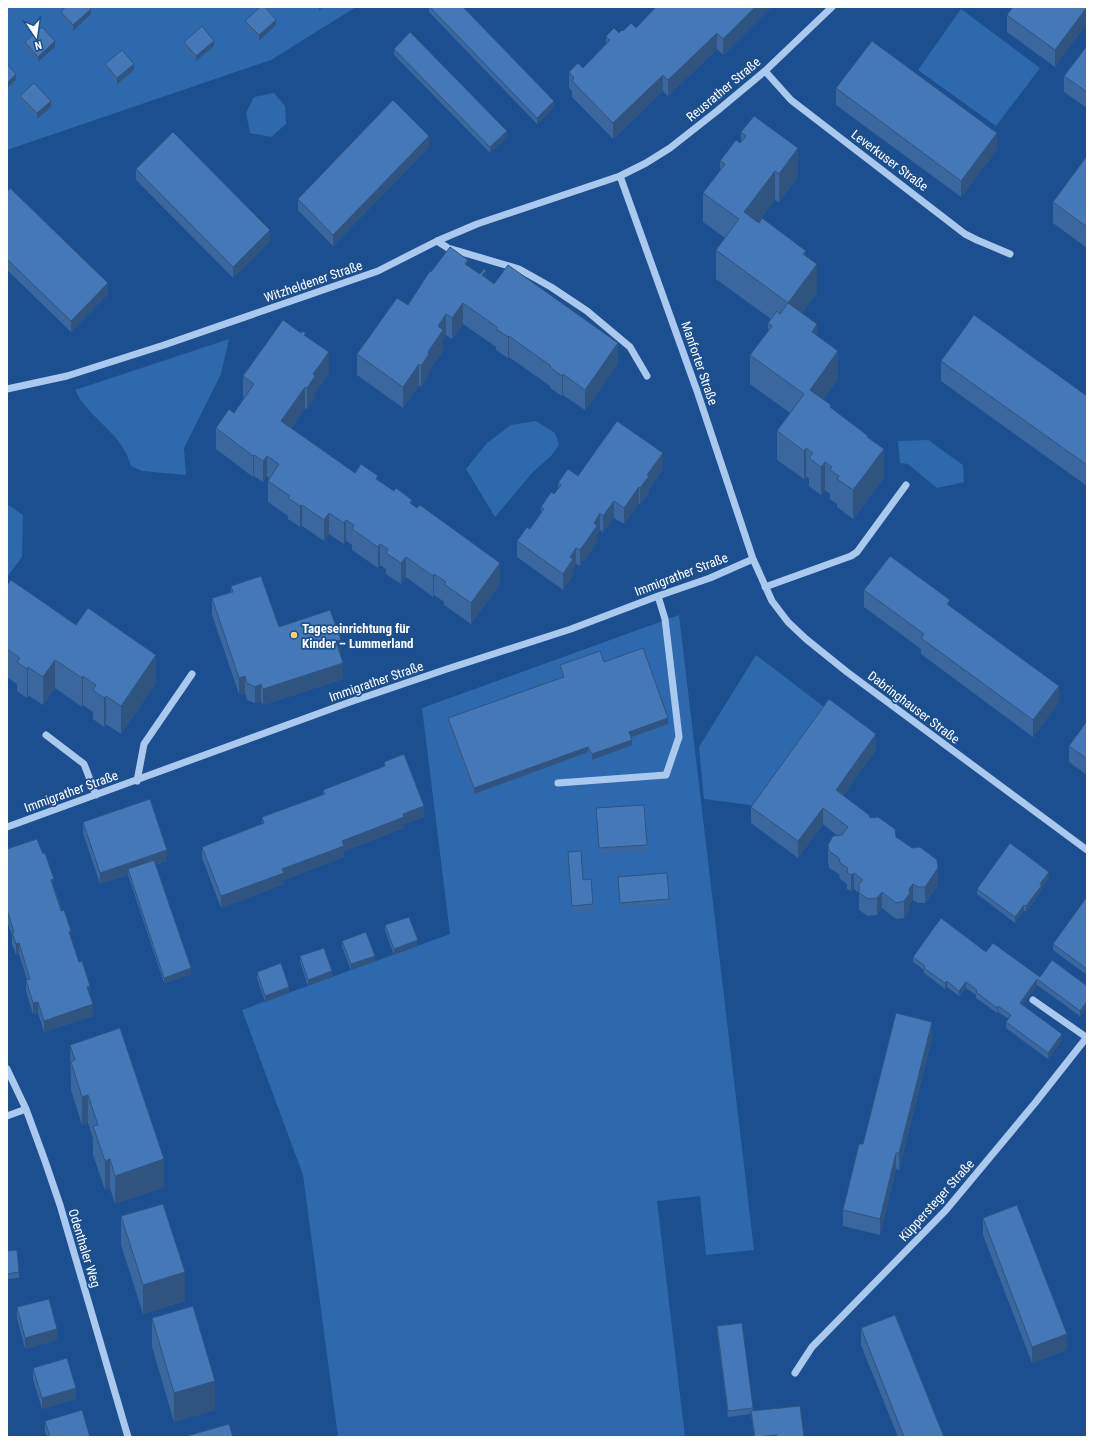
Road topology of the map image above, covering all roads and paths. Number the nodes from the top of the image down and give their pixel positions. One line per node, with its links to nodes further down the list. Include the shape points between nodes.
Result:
1 (832, 7): 2 (street, Reusrather Straße)
2 (765, 70): 3 (street, Reusrather Straße, via 670,148); 5 (street, Leverkuser Straße, via 791,100 966,234)
3 (620, 176): 4 (street, Witzheldener Straße, via 477,224); 9 (street, Manforter Straße)
4 (437, 241): 6 (street, via 448,248 519,269 551,287 586,311 630,348); 7 (street, Witzheldener Straße, via 378,271 164,345 67,376)
5 (1010, 254)
6 (647, 376)
7 (7, 389)
8 (906, 485): 10 (street, via 857,552)
9 (754, 559): 10 (street, Dabringhauser Straße); 11 (street, Immigrather Straße)
10 (765, 587): 18 (street, Dabringhauser Straße, via 788,622 806,639)
11 (658, 596): 14 (street, Immigrather Straße, via 571,629 350,702); 15 (street, via 665,619 679,737 666,775)
12 (192, 674): 14 (street, via 144,744)
13 (46, 734): 16 (street, via 84,764)
14 (137, 781): 16 (street, Immigrather Straße)
15 (558, 783)
16 (96, 796): 17 (street, Immigrather Straße)
17 (7, 827)
18 (1087, 850)
19 (1033, 1000): 20 (street)
20 (1087, 1037): 24 (street, Küppersteger Straße, via 946,1210 812,1347)
21 (7, 1069): 22 (street, Odenthaler Weg)
22 (26, 1110): 23 (street); 25 (street, Odenthaler Weg, via 60,1205)
23 (7, 1116)
24 (795, 1373)
25 (128, 1437)

